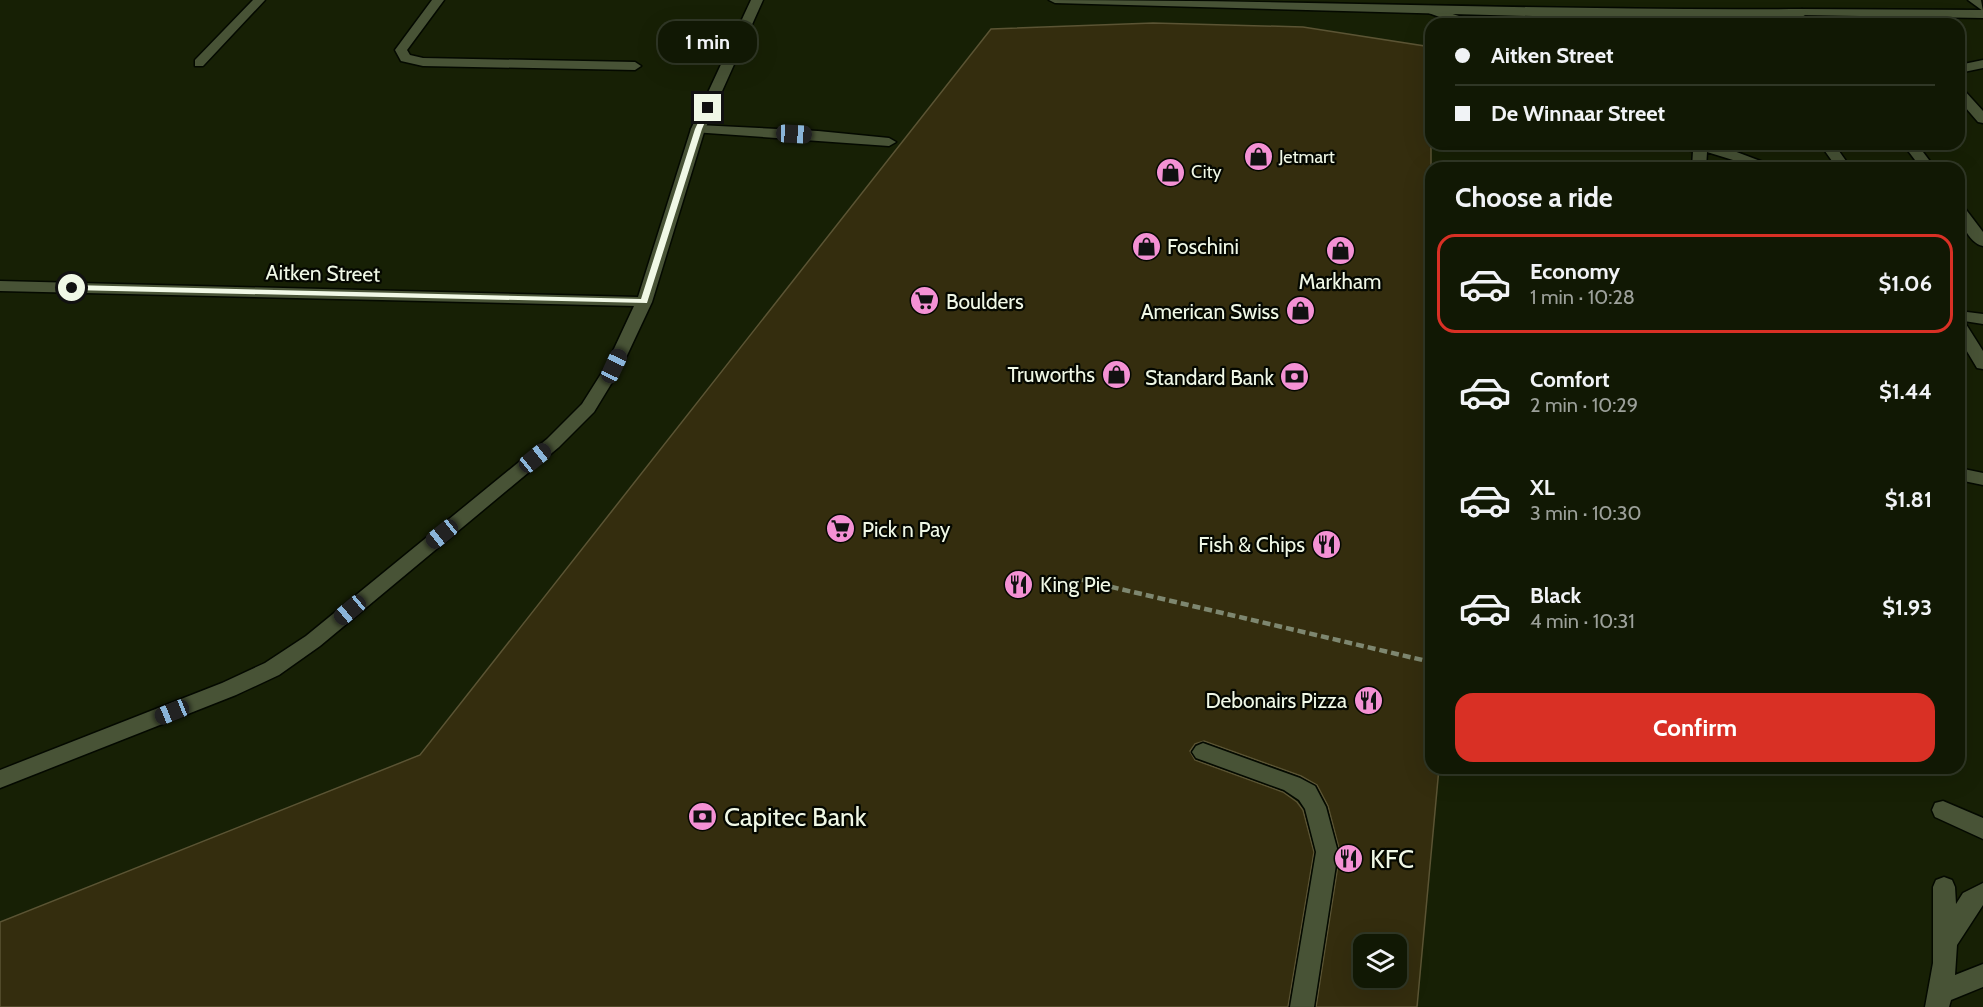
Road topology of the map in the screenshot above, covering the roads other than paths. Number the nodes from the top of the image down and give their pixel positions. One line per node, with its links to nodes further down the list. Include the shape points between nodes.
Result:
1 (259, 0): 20 (street)
2 (438, 0): 22 (street, via 401,50 405,58 423,62)
3 (757, 0): 26 (street)
4 (1055, 0): 9 (street)
5 (1726, 0): 13 (street)
6 (1790, 0): 11 (street)
7 (1974, 0): 8 (street)
8 (1983, 8)
9 (1427, 9): 10 (street); 15 (street)
10 (1558, 12): 12 (street); 16 (street)
11 (1802, 13): 13 (street); 14 (street); 19 (street)
12 (1603, 14): 13 (street); 17 (street)
13 (1736, 14): 18 (street)
14 (1983, 14)
15 (1453, 18)
16 (1553, 18)
17 (1623, 18)
18 (1739, 18)
19 (1806, 18)
20 (199, 63)
21 (1983, 64): 23 (street)
22 (635, 66)
23 (1965, 68)
24 (1965, 99): 25 (street)
25 (1983, 119)
26 (698, 129): 27 (street); 33 (street)
27 (889, 142)
28 (1712, 150): 29 (street)
29 (1752, 162)
30 (1965, 218): 31 (street)
31 (1983, 242)
32 (0, 286): 33 (street, Aitken Street)
33 (644, 302): 41 (street, via 614,366 588,408 560,436 313,641 272,669 229,689)
34 (1965, 317): 35 (street)
35 (1983, 319)
36 (1965, 334): 37 (street)
37 (1981, 357)
38 (1965, 475): 39 (street)
39 (1983, 479)
40 (1203, 753): 49 (street, via 1292,784 1307,793 1315,807 1327,852)
41 (0, 779)
42 (1943, 810): 43 (street)
43 (1983, 829)
44 (1944, 887): 46 (street)
45 (1983, 893): 46 (street, via 1971,900)
46 (1945, 944): 48 (street)
47 (1983, 975): 48 (street)
48 (1940, 1000)
49 (1302, 1007)

